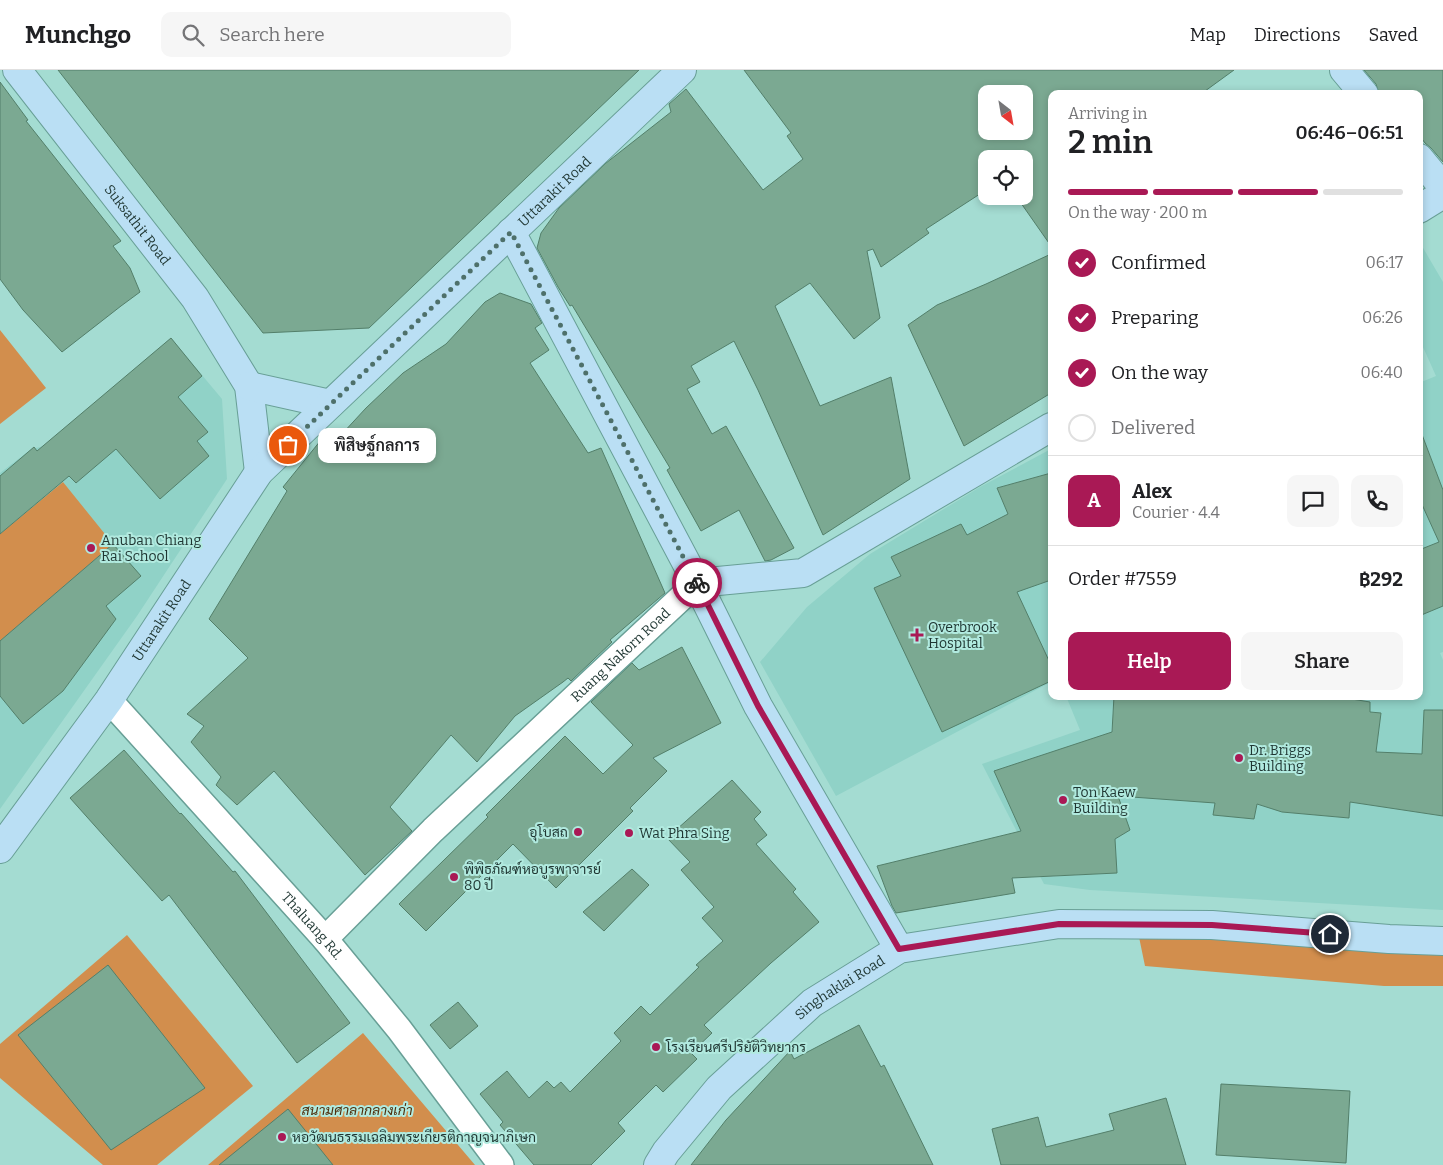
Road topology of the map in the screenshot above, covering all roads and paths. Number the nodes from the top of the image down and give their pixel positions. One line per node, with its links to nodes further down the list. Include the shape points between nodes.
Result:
1 (17, 70): 10 (street, Suksathit Road, via 195,298)
2 (682, 70): 9 (street, Uttarakit Road)
3 (1344, 70): 4 (street)
4 (1361, 90)
5 (1423, 163): 6 (street)
6 (1443, 187)
7 (1443, 194): 8 (street)
8 (1423, 206)
9 (511, 232): 11 (street, Uttarakit Road); 14 (street)
10 (249, 386): 11 (street); 13 (street, Suksathit Road)
11 (330, 404): 13 (street, Uttarakit Road)
12 (1048, 428): 14 (street, via 803,573)
13 (259, 472): 15 (street, Uttarakit Road)
14 (697, 583): 17 (street, Ruang Nakorn Road, via 434,830); 19 (street, via 758,706)
15 (109, 700): 16 (street, Uttarakit Road); 17 (street, Thaluang Rd.)
16 (0, 849)
17 (325, 939): 20 (street, Thaluang Rd., via 400,1029)
18 (1443, 941): 19 (street, Singhaklai Road, via 1212,925 1059,924)
19 (899, 949): 21 (street, Singhaklai Road, via 812,1003 719,1088)
20 (501, 1165)
21 (658, 1165)

